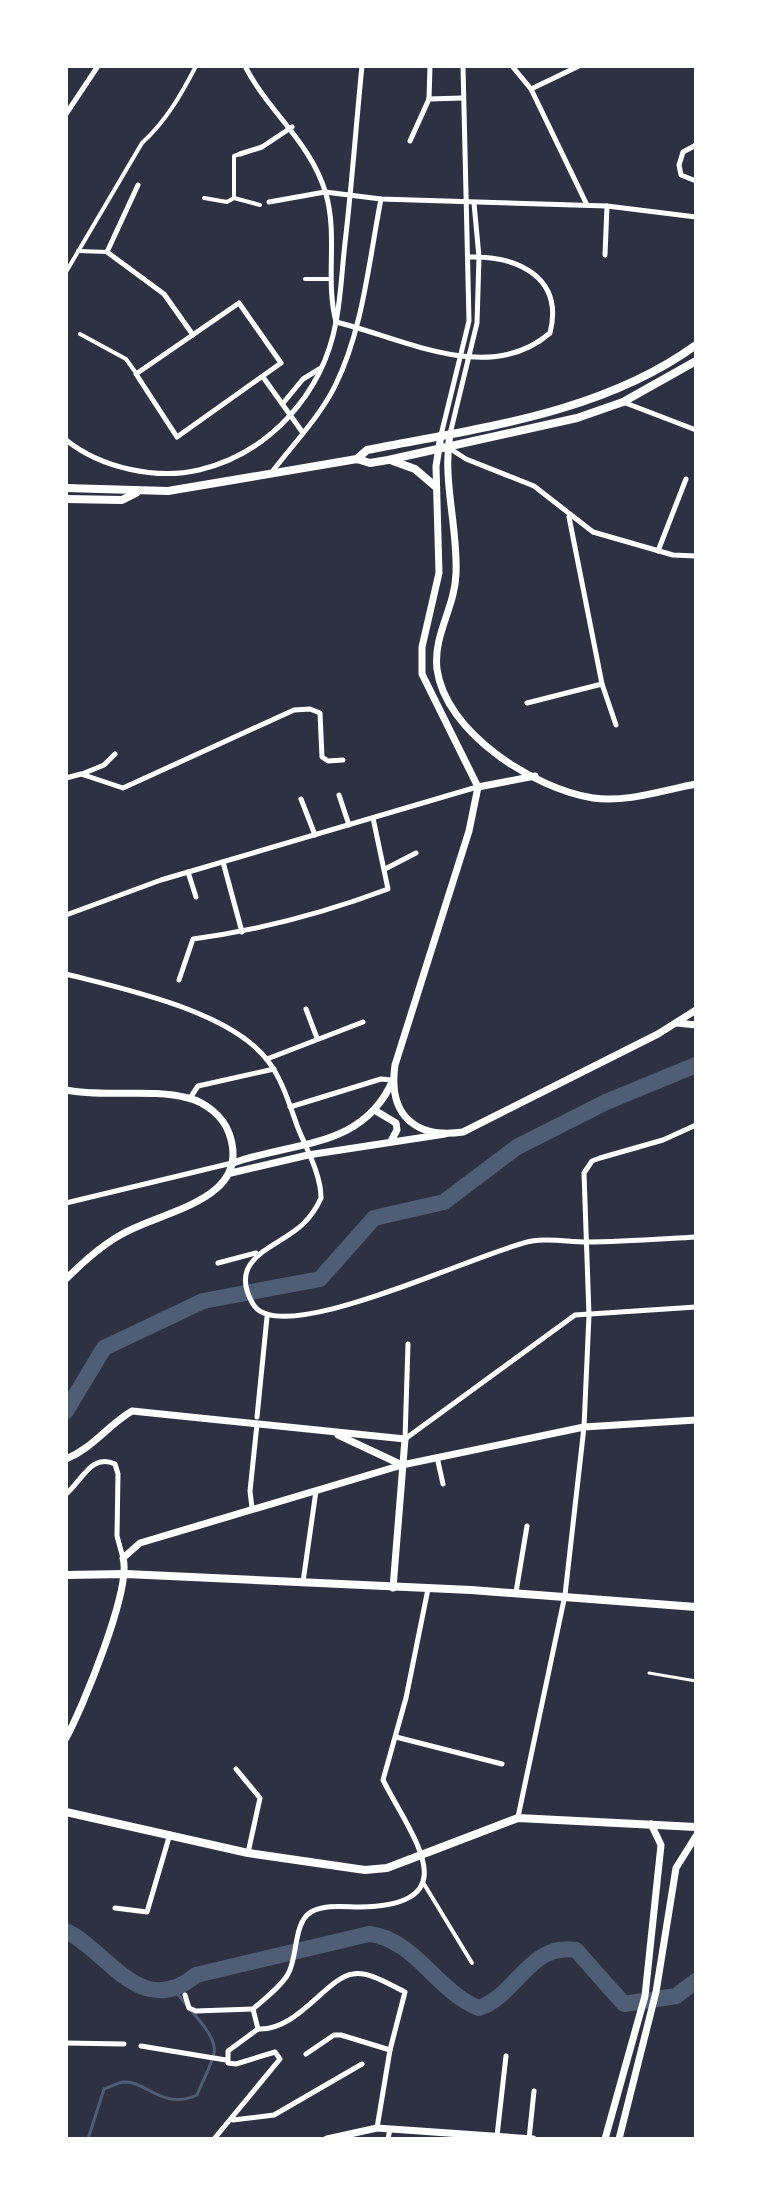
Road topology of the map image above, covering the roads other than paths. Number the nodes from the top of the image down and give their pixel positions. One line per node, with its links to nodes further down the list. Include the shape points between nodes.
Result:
1 (98, 66): 12 (street)
2 (196, 66): 32 (street, via 180,98 142,143)
3 (245, 66): 13 (street, via 264,99)
4 (430, 66): 11 (street)
5 (463, 66): 10 (street)
6 (512, 66): 9 (street)
7 (579, 66): 9 (street)
8 (362, 67): 20 (street)
9 (531, 89): 29 (street)
10 (462, 98): 11 (street); 21 (street)
11 (429, 99): 14 (street)
12 (66, 114)
13 (292, 127): 16 (street); 19 (street)
14 (410, 141)
15 (696, 145): 17 (street, via 683,152 679,165 681,175)
16 (240, 154): 23 (street, via 234,156)
17 (696, 181)
18 (138, 185): 33 (street)
19 (325, 192): 20 (street); 25 (street); 39 (street, via 333,238)
20 (351, 194): 24 (street); 40 (street)
21 (468, 196): 26 (street); 27 (street)
22 (204, 198): 23 (street)
23 (234, 198): 28 (street)
24 (381, 199): 26 (street); 41 (street)
25 (269, 202)
26 (465, 203): 27 (street); 35 (street)
27 (474, 203): 29 (street); 36 (street)
28 (260, 205)
29 (587, 205): 30 (street)
30 (607, 206): 31 (street); 34 (street)
31 (696, 217)
32 (78, 251): 33 (street); 37 (street)
33 (107, 252): 43 (street, via 164,294)
34 (605, 255)
35 (470, 257): 36 (street); 45 (street, via 469,321)
36 (479, 257): 46 (street); 46 (street, via 519,265 537,277 550,290 554,318 550,333 540,341)
37 (66, 272)
38 (305, 279): 39 (street)
39 (330, 279): 40 (street)
40 (336, 322): 41 (street); 48 (street)
41 (356, 327): 45 (street); 57 (street, via 334,388)
42 (80, 334): 49 (street, via 126,359)
43 (193, 335): 49 (street); 50 (street, via 239,303 281,363)
44 (696, 345): 58 (main road, via 621,388 571,406)
45 (462, 358): 46 (street); 51 (street)
46 (470, 359): 52 (street)
47 (696, 361): 54 (main road)
48 (322, 368): 53 (street, via 303,379); 55 (street)
49 (136, 374): 50 (street, via 177,437)
50 (263, 377): 53 (street)
51 (456, 382): 52 (street); 58 (street)
52 (463, 383): 58 (street)
53 (284, 402): 55 (street)
54 (623, 402): 56 (street); 60 (main road, via 577,418)
55 (292, 415): 57 (street); 59 (street, via 239,457 180,473 116,464)
56 (696, 430)
57 (303, 433): 63 (street)
58 (446, 435): 60 (street); 61 (main road, via 367,450)
59 (66, 440)
60 (442, 448): 62 (main road); 65 (street); 69 (street, via 534,486); 78 (street, via 456,577 436,648 437,672 464,727 485,748)
61 (357, 459): 62 (main road); 63 (main road)
62 (388, 460): 65 (main road, via 415,469)
63 (272, 473): 67 (main road)
64 (686, 479): 70 (street)
65 (436, 487): 81 (street, via 439,573 422,647 422,674)
66 (66, 488): 67 (main road)
67 (136, 493): 68 (main road, via 122,500)
68 (66, 499)
69 (569, 516): 70 (street, via 593,532); 72 (street)
70 (658, 551): 71 (street)
71 (696, 556)
72 (602, 684): 73 (street); 74 (street)
73 (527, 703)
74 (616, 725)
75 (115, 754): 77 (street)
76 (343, 760): 77 (street, via 322,757 320,713 310,709 294,710 123,788)
77 (81, 774): 79 (street)
78 (537, 776): 80 (street, via 602,798); 81 (street)
79 (66, 778)
80 (696, 784)
81 (478, 787): 84 (street); 104 (street)
82 (339, 795): 85 (street)
83 (301, 799): 86 (street)
84 (373, 818): 85 (street); 89 (street)
85 (349, 825): 86 (street)
86 (315, 835): 88 (street)
87 (416, 853): 89 (street)
88 (223, 862): 90 (street); 93 (street)
89 (385, 869): 93 (street, via 388,889 329,911)
90 (188, 872): 91 (street); 92 (street)
91 (196, 897)
92 (66, 915)
93 (242, 932): 95 (street, via 193,939)
94 (66, 974): 102 (street, via 170,1002 243,1038)
95 (179, 980)
96 (306, 1009): 101 (street)
97 (696, 1010): 99 (street)
98 (363, 1022): 101 (street)
99 (677, 1023): 100 (street); 110 (street, via 475,1128)
100 (696, 1025)
101 (317, 1038): 102 (street)
102 (267, 1059): 103 (street)
103 (274, 1069): 106 (street, via 198,1086); 107 (street)
104 (393, 1080): 107 (street, via 381,1079); 108 (street); 110 (street, via 393,1096 402,1114 419,1128)
105 (66, 1090): 106 (street)
106 (190, 1098): 114 (street, via 209,1107 228,1131)
107 (290, 1107): 112 (street)
108 (376, 1111): 111 (street, via 396,1123); 112 (street, via 359,1126)
109 (696, 1125): 118 (street, via 592,1161 583,1180)
110 (450, 1134): 111 (street)
111 (391, 1141): 113 (street)
112 (305, 1145): 113 (street); 114 (street)
113 (308, 1155): 115 (street); 119 (street, via 321,1189 316,1208 304,1224)
114 (233, 1163): 115 (street); 116 (street)
115 (231, 1173): 121 (street, via 205,1198 123,1233)
116 (66, 1203)
117 (696, 1237): 118 (street)
118 (588, 1242): 123 (street); 124 (street, via 535,1240 340,1308 295,1318)
119 (258, 1253): 120 (street); 124 (street, via 248,1277 251,1300)
120 (218, 1263)
121 (66, 1279)
122 (696, 1307): 123 (street)
123 (589, 1315): 128 (street); 130 (street, via 575,1315)
124 (267, 1317): 126 (street)
125 (408, 1344): 130 (street)
126 (257, 1420): 129 (street); 132 (street, via 132,1411 95,1443); 137 (street)
127 (696, 1420): 128 (street)
128 (584, 1427): 131 (street); 146 (street)
129 (332, 1432): 130 (street); 133 (street)
130 (405, 1439): 133 (street)
131 (437, 1457): 133 (street); 134 (street)
132 (66, 1459)
133 (402, 1465): 135 (street); 143 (street)
134 (443, 1484)
135 (316, 1491): 137 (street); 142 (street)
136 (66, 1494): 139 (street, via 92,1465 115,1464 117,1536)
137 (252, 1508): 139 (street, via 151,1538)
138 (527, 1526): 145 (street)
139 (123, 1558): 140 (street)
140 (126, 1574): 141 (main road); 142 (main road); 151 (street)
141 (66, 1575)
142 (303, 1583): 143 (main road)
143 (393, 1588): 144 (main road)
144 (428, 1589): 145 (main road); 150 (street)
145 (516, 1592): 146 (main road)
146 (565, 1595): 147 (main road); 155 (street)
147 (696, 1607)
148 (649, 1673): 149 (lane)
149 (696, 1681)
150 (396, 1737): 152 (street); 161 (street, via 383,1780)
151 (66, 1738)
152 (502, 1764)
153 (236, 1769): 160 (street, via 260,1798)
154 (66, 1812): 158 (main road)
155 (518, 1818): 156 (main road); 161 (main road)
156 (651, 1824): 157 (main road); 186 (street, via 661,1845 645,1996)
157 (696, 1827)
158 (170, 1834): 160 (main road); 163 (street, via 147,1912)
159 (696, 1836): 187 (street, via 676,1868 656,1992)
160 (248, 1853): 161 (main road, via 365,1870)
161 (421, 1855): 162 (street)
162 (424, 1884): 164 (street); 166 (street, via 404,1903 311,1912 304,1919 287,1977)
163 (115, 1908)
164 (472, 1963)
165 (185, 1995): 166 (street, via 189,2008 196,2011)
166 (253, 2009): 167 (street)
167 (258, 2029): 171 (street, via 283,2023 348,1974 366,1975 405,1992); 174 (street, via 228,2051)
168 (66, 2043): 169 (street)
169 (124, 2044)
170 (141, 2046): 174 (street)
171 (390, 2050): 172 (street, via 341,2035); 178 (street)
172 (306, 2054)
173 (506, 2056): 181 (street)
174 (226, 2060): 177 (street, via 236,2064 275,2052 280,2059)
175 (362, 2064): 177 (street, via 274,2115)
176 (534, 2091): 185 (street)
177 (233, 2120): 182 (street)
178 (377, 2128): 179 (street); 180 (street)
179 (390, 2129): 181 (street); 184 (street)
180 (355, 2136): 183 (street)
181 (497, 2136): 185 (street)
182 (214, 2139)
183 (327, 2139)
184 (388, 2139)
185 (531, 2139)
186 (605, 2139)
187 (619, 2139)

